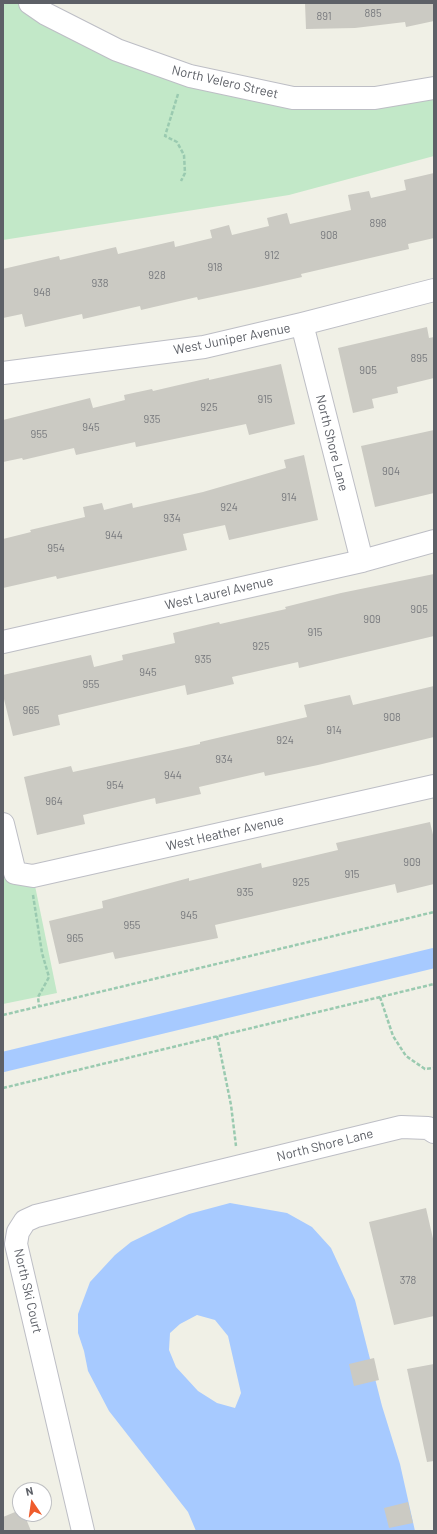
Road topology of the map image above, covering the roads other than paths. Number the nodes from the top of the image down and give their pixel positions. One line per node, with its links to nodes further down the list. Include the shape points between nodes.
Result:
1 (30, 3): 2 (street, North Velero Street, via 46,14 117,50 184,74 293,98 374,98)
2 (434, 88)
3 (434, 290): 4 (street, West Juniper Avenue)
4 (302, 324): 5 (street, West Juniper Avenue, via 204,347); 7 (street, North Shore Lane)
5 (3, 373)
6 (434, 541): 7 (street, West Laurel Avenue)
7 (362, 561): 8 (street, West Laurel Avenue)
8 (3, 642)
9 (434, 786): 10 (street, West Heather Avenue, via 24,875)
10 (3, 824)
11 (434, 1132): 12 (street, North Shore Lane, via 428,1128 401,1127)
12 (215, 1172): 13 (street, North Ski Court, via 36,1216 25,1220 18,1232 16,1244)
13 (83, 1531)

